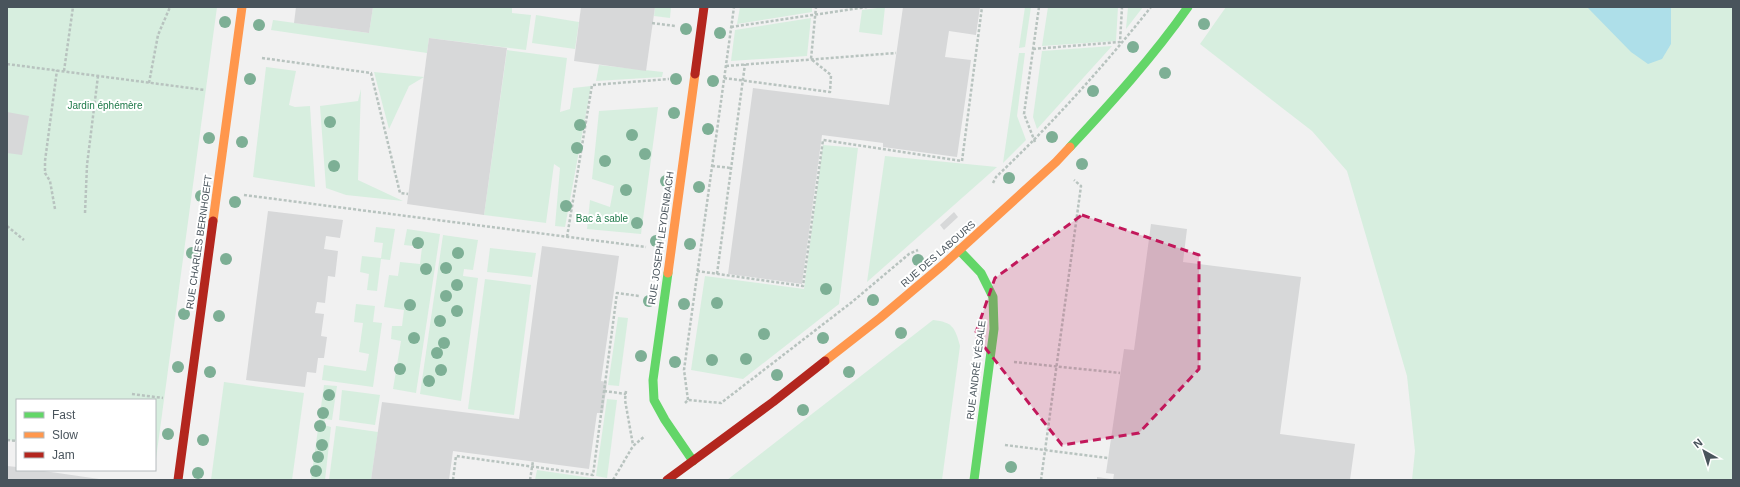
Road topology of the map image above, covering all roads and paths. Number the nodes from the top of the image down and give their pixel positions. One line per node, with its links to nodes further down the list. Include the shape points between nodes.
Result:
1 (73, 7): 26 (path)
2 (170, 7): 31 (path, via 158,35)
3 (242, 7): 32 (street, RUE CHARLES BERNHOEFT)
4 (704, 7): 59 (street, RUE JOSEPH LEYDENBACH, via 653,380 654,400)
5 (734, 7): 16 (path)
6 (816, 7): 13 (path)
7 (867, 7): 13 (path)
8 (982, 7): 49 (path, via 962,161 823,140 803,286)
9 (1039, 7): 18 (path)
10 (1122, 7): 17 (path)
11 (1152, 7): 17 (path)
12 (1188, 7): 34 (street, RUE DES LABOURS, via 1113,101)
13 (815, 14): 16 (path); 21 (path)
14 (652, 23): 15 (path)
15 (676, 26)
16 (731, 27): 24 (path)
17 (1121, 43): 18 (path); 33 (path)
18 (1033, 49): 33 (path, via 1024,114)
19 (896, 53): 21 (path)
20 (262, 58): 38 (path, via 371,73 400,193)
21 (811, 59): 23 (path); 30 (path, via 831,75 830,92)
22 (7, 64): 25 (path)
23 (745, 64): 24 (path); 30 (path)
24 (726, 66): 28 (path)
25 (57, 70): 26 (path); 40 (path, via 45,161 45,173 50,181)
26 (64, 71): 27 (path)
27 (98, 76): 31 (path); 41 (path, via 87,166)
28 (724, 78): 30 (path); 35 (path)
29 (669, 79): 43 (path, via 592,85)
30 (743, 80): 36 (path)
31 (149, 83): 32 (path)
32 (231, 93): 66 (street, RUE CHARLES BERNHOEFT)
33 (1034, 141): 34 (path); 37 (path, via 996,177)
34 (1056, 162): 47 (street, RUE DES LABOURS); 52 (path, via 1081,186)
35 (712, 166): 36 (path); 48 (path)
36 (731, 168): 49 (path)
37 (989, 190)
38 (408, 194)
39 (244, 195): 43 (path)
40 (55, 209)
41 (85, 213)
42 (7, 226): 44 (path)
43 (567, 237): 45 (path)
44 (24, 240)
45 (646, 247)
46 (920, 250): 58 (path, via 909,254 852,302 721,403)
47 (960, 250): 51 (street, RUE ANDRÉ VÉSALE, via 981,273 993,297 994,329); 64 (street, RUE DES LABOURS, via 869,327)
48 (697, 271): 49 (path); 58 (path, via 684,370)
49 (717, 274)
50 (639, 296): 54 (path, via 617,293)
51 (990, 359): 52 (path); 60 (street, RUE ANDRÉ VÉSALE)
52 (1056, 367): 53 (path); 61 (path)
53 (1120, 373)
54 (604, 391): 56 (path); 65 (path, via 593,475)
55 (132, 394): 57 (path)
56 (626, 394)
57 (164, 398)
58 (688, 400): 59 (path)
59 (665, 420): 64 (street, RUE JOSEPH LEYDENBACH); 69 (path, via 633,446)
60 (979, 442): 61 (path); 71 (street, RUE ANDRÉ VÉSALE)
61 (1045, 450): 62 (path); 72 (path)
62 (1108, 458)
63 (533, 461): 65 (path)
64 (693, 461): 70 (street, RUE DES LABOURS)
65 (532, 467): 67 (path, via 456,456); 68 (path)
66 (178, 480)
67 (453, 480)
68 (530, 480)
69 (613, 480)
70 (667, 480)
71 (974, 480)
72 (1040, 480)

